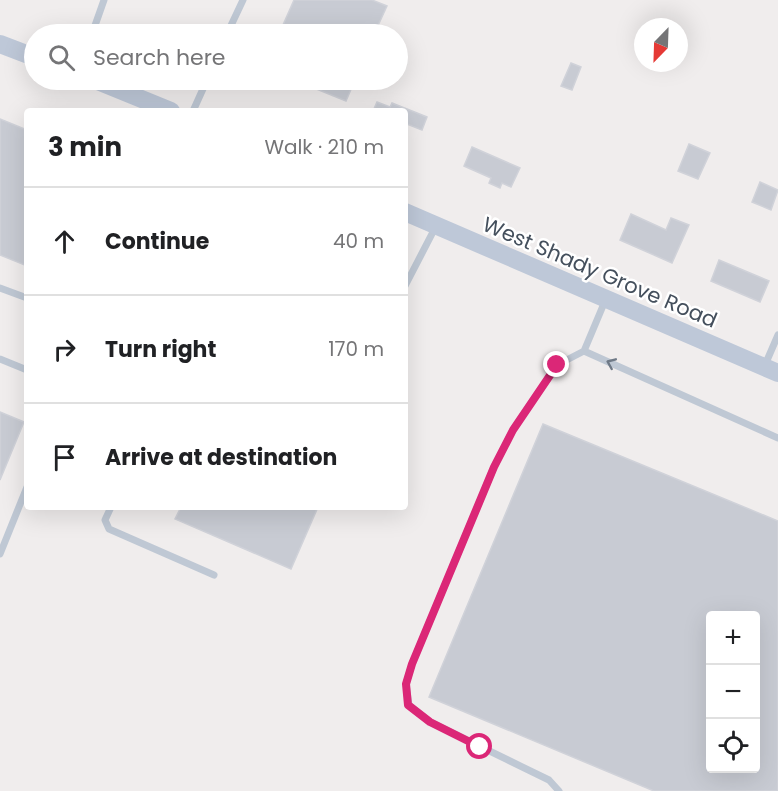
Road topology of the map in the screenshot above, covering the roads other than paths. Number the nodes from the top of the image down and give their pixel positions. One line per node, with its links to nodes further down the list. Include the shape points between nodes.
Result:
1 (104, 0): 3 (lane)
2 (243, 0): 4 (lane)
3 (96, 24)
4 (232, 24)
5 (0, 44): 6 (main road)
6 (24, 53)
7 (119, 90): 9 (main road)
8 (202, 90): 10 (lane)
9 (164, 108)
10 (194, 108)
11 (408, 213): 12 (main road, West Shady Grove Road)
12 (436, 225): 13 (lane); 16 (main road, West Shady Grove Road)
13 (408, 280)
14 (0, 288): 15 (lane)
15 (24, 297)
16 (606, 299): 18 (lane); 21 (main road, West Shady Grove Road)
17 (778, 334): 21 (lane)
18 (584, 351): 22 (lane, one-way to 18); 27 (lane, via 557,365 513,430 406,684 408,705 430,722 549,780)
19 (0, 359): 20 (lane)
20 (24, 369)
21 (771, 370)
22 (778, 438)
23 (24, 494): 25 (lane)
24 (110, 510): 26 (lane, via 105,520 109,529)
25 (0, 554)
26 (214, 575)
27 (559, 791)

